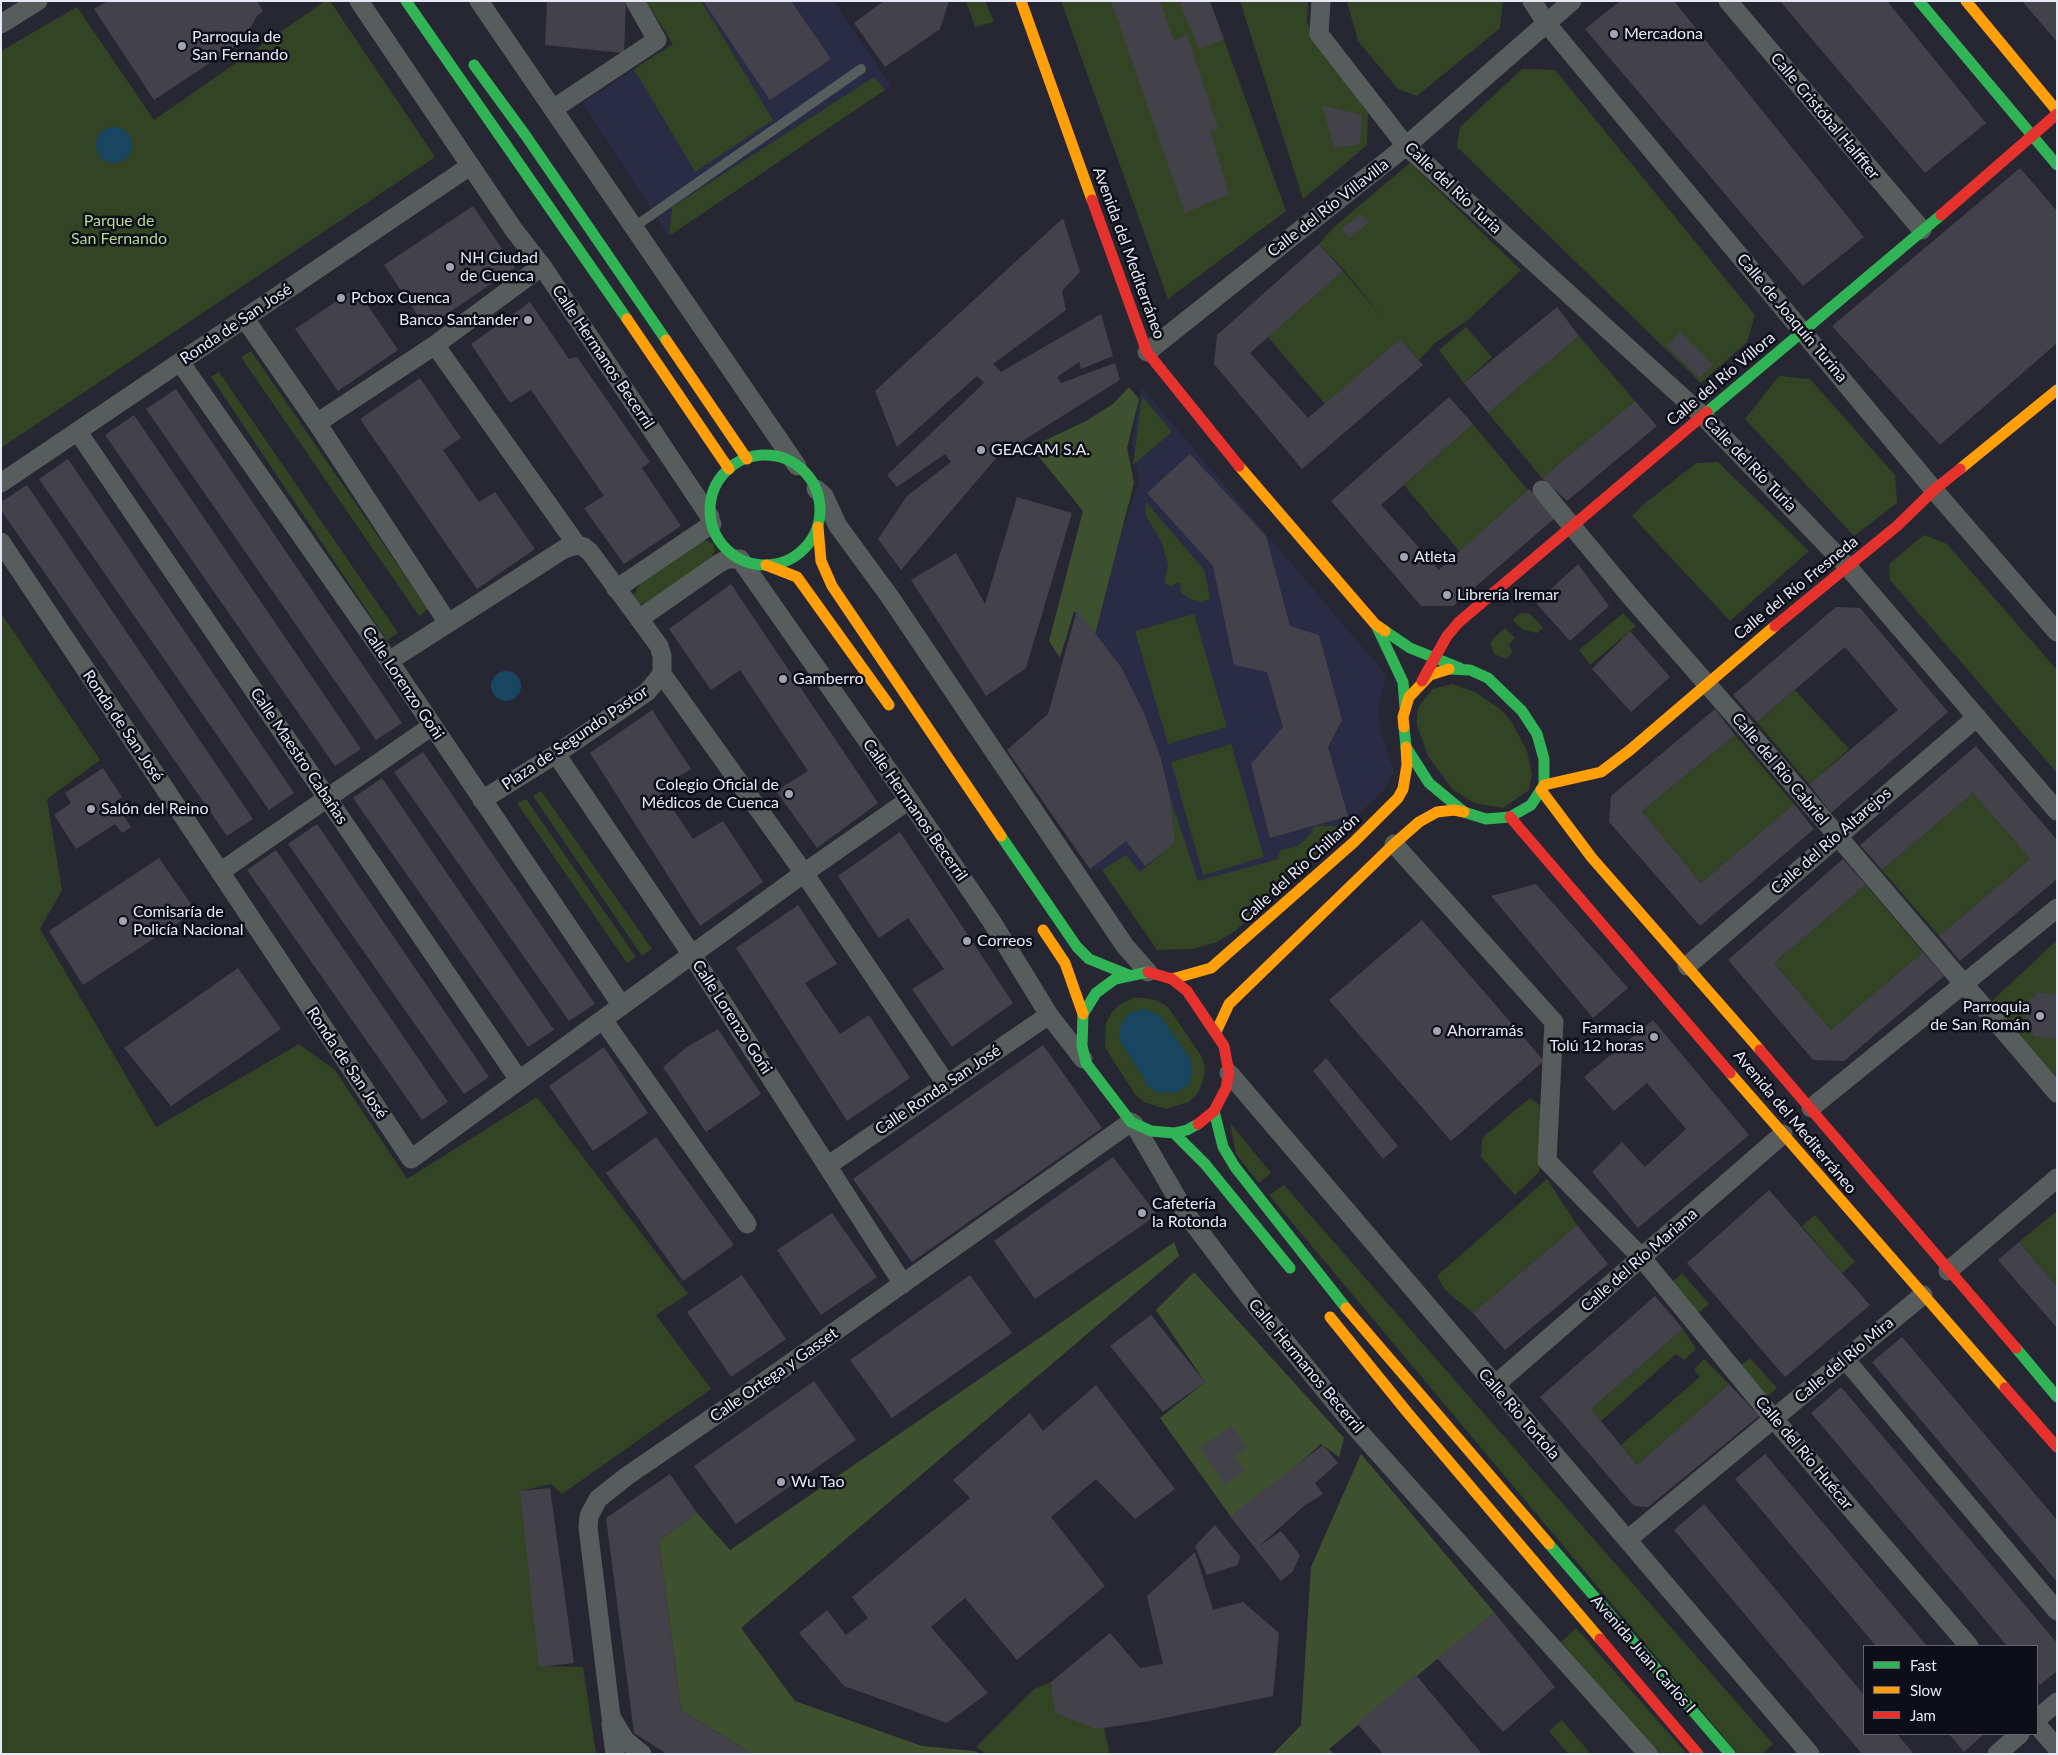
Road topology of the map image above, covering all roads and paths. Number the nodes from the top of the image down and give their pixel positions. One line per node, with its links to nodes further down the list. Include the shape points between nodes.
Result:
1 (38, 1): 13 (street)
2 (359, 1): 22 (street, Calle Hermanos Becerril)
3 (406, 1): 37 (street)
4 (479, 1): 17 (street)
5 (635, 1): 17 (street, via 657,40)
6 (1021, 1): 29 (street, Avenida del Mediterráneo)
7 (1322, 1): 20 (street, Calle del Río Turia, via 1319,34)
8 (1532, 1): 14 (street, Calle de Joaquín Turina)
9 (1572, 1): 14 (street, Calle del Río Villavilla)
10 (1728, 1): 24 (street, Calle Cristóbal Halffter)
11 (1919, 1): 19 (street)
12 (1966, 1): 18 (street)
13 (1, 24)
14 (1547, 24): 20 (street, Calle del Río Villavilla); 27 (street, Calle de Joaquín Turina)
15 (468, 57): 35 (street, via 526,136)
16 (861, 69): 23 (lane)
17 (553, 109): 23 (street)
18 (2057, 112): 19 (street, Calle del Río Villora)
19 (2032, 137): 21 (street); 24 (street, Calle del Río Villora)
20 (1406, 146): 29 (street, Calle del Río Villavilla); 32 (street, Calle del Río Turia)
21 (2057, 165)
22 (470, 166): 25 (street, Calle Hermanos Becerril); 26 (street, Ronda de San José)
23 (634, 227): 36 (street)
24 (1922, 230): 27 (street, Calle del Río Villora)
25 (542, 266): 28 (street); 42 (street, Calle Hermanos Becerril)
26 (245, 319): 30 (street, Ronda de San José); 33 (street)
27 (1802, 331): 32 (street, Calle del Río Villora); 41 (street, Calle de Joaquín Turina)
28 (435, 345): 33 (street); 46 (street, Plaza de Segundo Pastor)
29 (1147, 352): 53 (street, Avenida del Mediterráneo, via 1275,510)
30 (180, 362): 34 (street, Ronda de San José); 56 (street, Calle Lorenzo Goñi)
31 (2057, 390): 41 (street, Calle del Río Fresneda)
32 (1703, 416): 43 (street, Calle del Río Villora); 49 (street, Calle del Río Turia)
33 (318, 423): 52 (street)
34 (78, 432): 38 (street, Ronda de San José); 68 (street, Calle Maestro Cabañas)
35 (746, 458): 36 (street, via 770,456); 37 (street)
36 (797, 466): 39 (street)
37 (729, 469): 42 (street, via 715,488)
38 (1, 483)
39 (816, 489): 44 (street, via 820,508); 82 (street, via 824,496 838,526 890,596 1126,946)
40 (1542, 490): 43 (street, Calle del Río Cabriel)
41 (1934, 490): 49 (street, Calle del Río Fresneda); 54 (street, Calle de Joaquín Turina)
42 (711, 520): 47 (street, Calle Hermanos Becerril, via 723,546); 50 (street)
43 (1572, 526): 55 (street, Calle del Río Villora, via 1459,622); 60 (street, Calle del Río Cabriel)
44 (818, 527): 48 (street, Calle Hermanos Becerril, via 811,541 795,557); 83 (street, via 821,562 832,586 1077,947 1089,959)
45 (1, 542): 76 (street, Ronda de San José)
46 (577, 545): 50 (street, Plaza de Segundo Pastor, via 590,552); 52 (street, via 564,549)
47 (740, 559): 48 (street, Calle Hermanos Becerril); 51 (street, via 727,559 718,564); 70 (street, Calle Hermanos Becerril)
48 (766, 565): 62 (street, Calle Hermanos Becerril, via 797,578)
49 (1848, 567): 60 (street, Calle del Río Fresneda); 63 (street, Calle del Río Turia)
50 (616, 589): 51 (street, Plaza de Segundo Pastor)
51 (639, 619): 58 (street, Plaza de Segundo Pastor, via 659,646)
52 (448, 623): 56 (street)
53 (1375, 624): 55 (street, via 1393,638); 61 (street, via 1403,682)
54 (2057, 632)
55 (1434, 658): 57 (street); 59 (street, Calle del Río Villora)
56 (389, 661): 64 (street, Calle Lorenzo Goñi)
57 (1460, 668): 59 (street, via 1439,671); 67 (street, via 1488,678 1533,726 1544,759)
58 (662, 674): 66 (street, Plaza de Segundo Pastor, via 648,692); 77 (street)
59 (1422, 681): 61 (street)
60 (1706, 683): 67 (street, Calle del Río Fresneda, via 1601,772); 74 (street, Calle del Río Cabriel)
61 (1405, 707): 65 (street, via 1403,727)
62 (893, 712)
63 (1977, 717): 71 (street, Calle del Río Turia); 74 (street, Calle del Río Altarejos)
64 (432, 726): 68 (street); 69 (street, Calle Lorenzo Goñi)
65 (1406, 746): 72 (street, via 1429,782); 84 (street, Calle del Río Chillarón, via 1403,789 1354,842 1211,968)
66 (556, 754): 69 (street, Plaza de Segundo Pastor); 80 (street, Calle Lorenzo Goñi)
67 (1543, 788): 73 (street, via 1530,805); 81 (street, Avenida del Mediterráneo, via 1592,858)
68 (327, 798): 76 (street); 93 (street, Calle Maestro Cabañas)
69 (482, 800): 86 (street, Calle Lorenzo Goñi)
70 (909, 800): 77 (street); 87 (street, Calle Hermanos Becerril, via 992,922)
71 (2057, 811)
72 (1464, 812): 73 (street, via 1486,819); 75 (street, via 1437,812 1419,822)
73 (1510, 817): 100 (street, Avenida del Mediterráneo)
74 (1837, 836): 81 (street, Calle del Río Altarejos); 85 (street, Calle del Río Cabriel)
75 (1394, 844): 90 (street, via 1229,1004); 104 (street, Calle del Río Huécar, via 1554,1022 1547,1161)
76 (220, 872): 93 (street, Ronda de San José, via 411,1159)
77 (804, 873): 80 (street); 94 (street)
78 (2057, 908): 85 (street)
79 (1035, 918): 88 (street, via 1065,963)
80 (692, 954): 86 (street); 101 (street, Calle Lorenzo Goñi)
81 (1687, 966): 96 (street, Avenida del Mediterráneo)
82 (1148, 972): 83 (street); 84 (street)
83 (1128, 975): 88 (street, via 1105,985)
84 (1172, 979): 90 (street, via 1187,991)
85 (1963, 985): 95 (street, Calle del Río Cabriel); 96 (street)
86 (622, 1006): 89 (street)
87 (1049, 1014): 91 (street, Calle Hermanos Becerril); 94 (street, Calle Ronda San José)
88 (1083, 1014): 91 (street, via 1081,1033)
89 (603, 1020): 93 (street); 103 (street)
90 (1216, 1032): 92 (street, via 1224,1046)
91 (1086, 1063): 98 (street)
92 (1229, 1073): 97 (street, via 1222,1098); 111 (street, Calle Rio Tortola)
93 (519, 1080)
94 (947, 1085): 101 (street, Calle Ronda San José)
95 (2057, 1093)
96 (1811, 1108): 105 (street, Avenida del Mediterráneo)
97 (1214, 1111): 99 (street, via 1187,1130); 128 (street, Avenida Juan Carlos I, via 1223,1147 1235,1167 1321,1279)
98 (1132, 1123): 99 (street, via 1151,1131); 107 (street, Calle Ortega y Gasset); 126 (street, Calle Hermanos Becerril, via 1187,1215 1256,1306 1356,1428)
99 (1174, 1133): 106 (street, via 1205,1164)
100 (1783, 1134): 104 (street, Calle del Río Mariana); 108 (street, Avenida del Mediterráneo)
101 (827, 1166): 107 (street, Calle Lorenzo Goñi)
102 (2057, 1178): 105 (street)
103 (746, 1224)
104 (1641, 1257): 111 (street, Calle del Río Mariana); 113 (street, Calle del Río Huécar)
105 (1948, 1271): 112 (street, Avenida del Mediterráneo)
106 (1297, 1276)
107 (903, 1284): 119 (street, Calle Ortega y Gasset, via 627,1476 605,1492 592,1508 588,1536)
108 (1922, 1295): 110 (street, Calle del Río Mira); 114 (street, Avenida del Mediterráneo)
109 (1321, 1307): 127 (street, Avenida Juan Carlos I)
110 (1845, 1359): 113 (street, Calle del Río Mira); 116 (street)
111 (1495, 1385): 115 (street, Calle Rio Tortola)
112 (2057, 1397)
113 (1773, 1418): 115 (street, Calle del Río Mira); 117 (street, Calle del Río Huécar)
114 (2057, 1447)
115 (1627, 1540): 129 (street, Calle Rio Tortola)
116 (2057, 1611)
117 (1968, 1645)
118 (2057, 1702): 120 (street)
119 (611, 1717): 124 (street, Calle Ortega y Gasset); 125 (street, Calle Ortega y Gasset, via 625,1740)
120 (2038, 1718)
121 (2038, 1726): 123 (street)
122 (2019, 1735): 130 (street)
123 (2057, 1748)
124 (615, 1754)
125 (642, 1754)
126 (1648, 1754)
127 (1698, 1754)
128 (1730, 1754)
129 (1810, 1754)
130 (1997, 1754)

